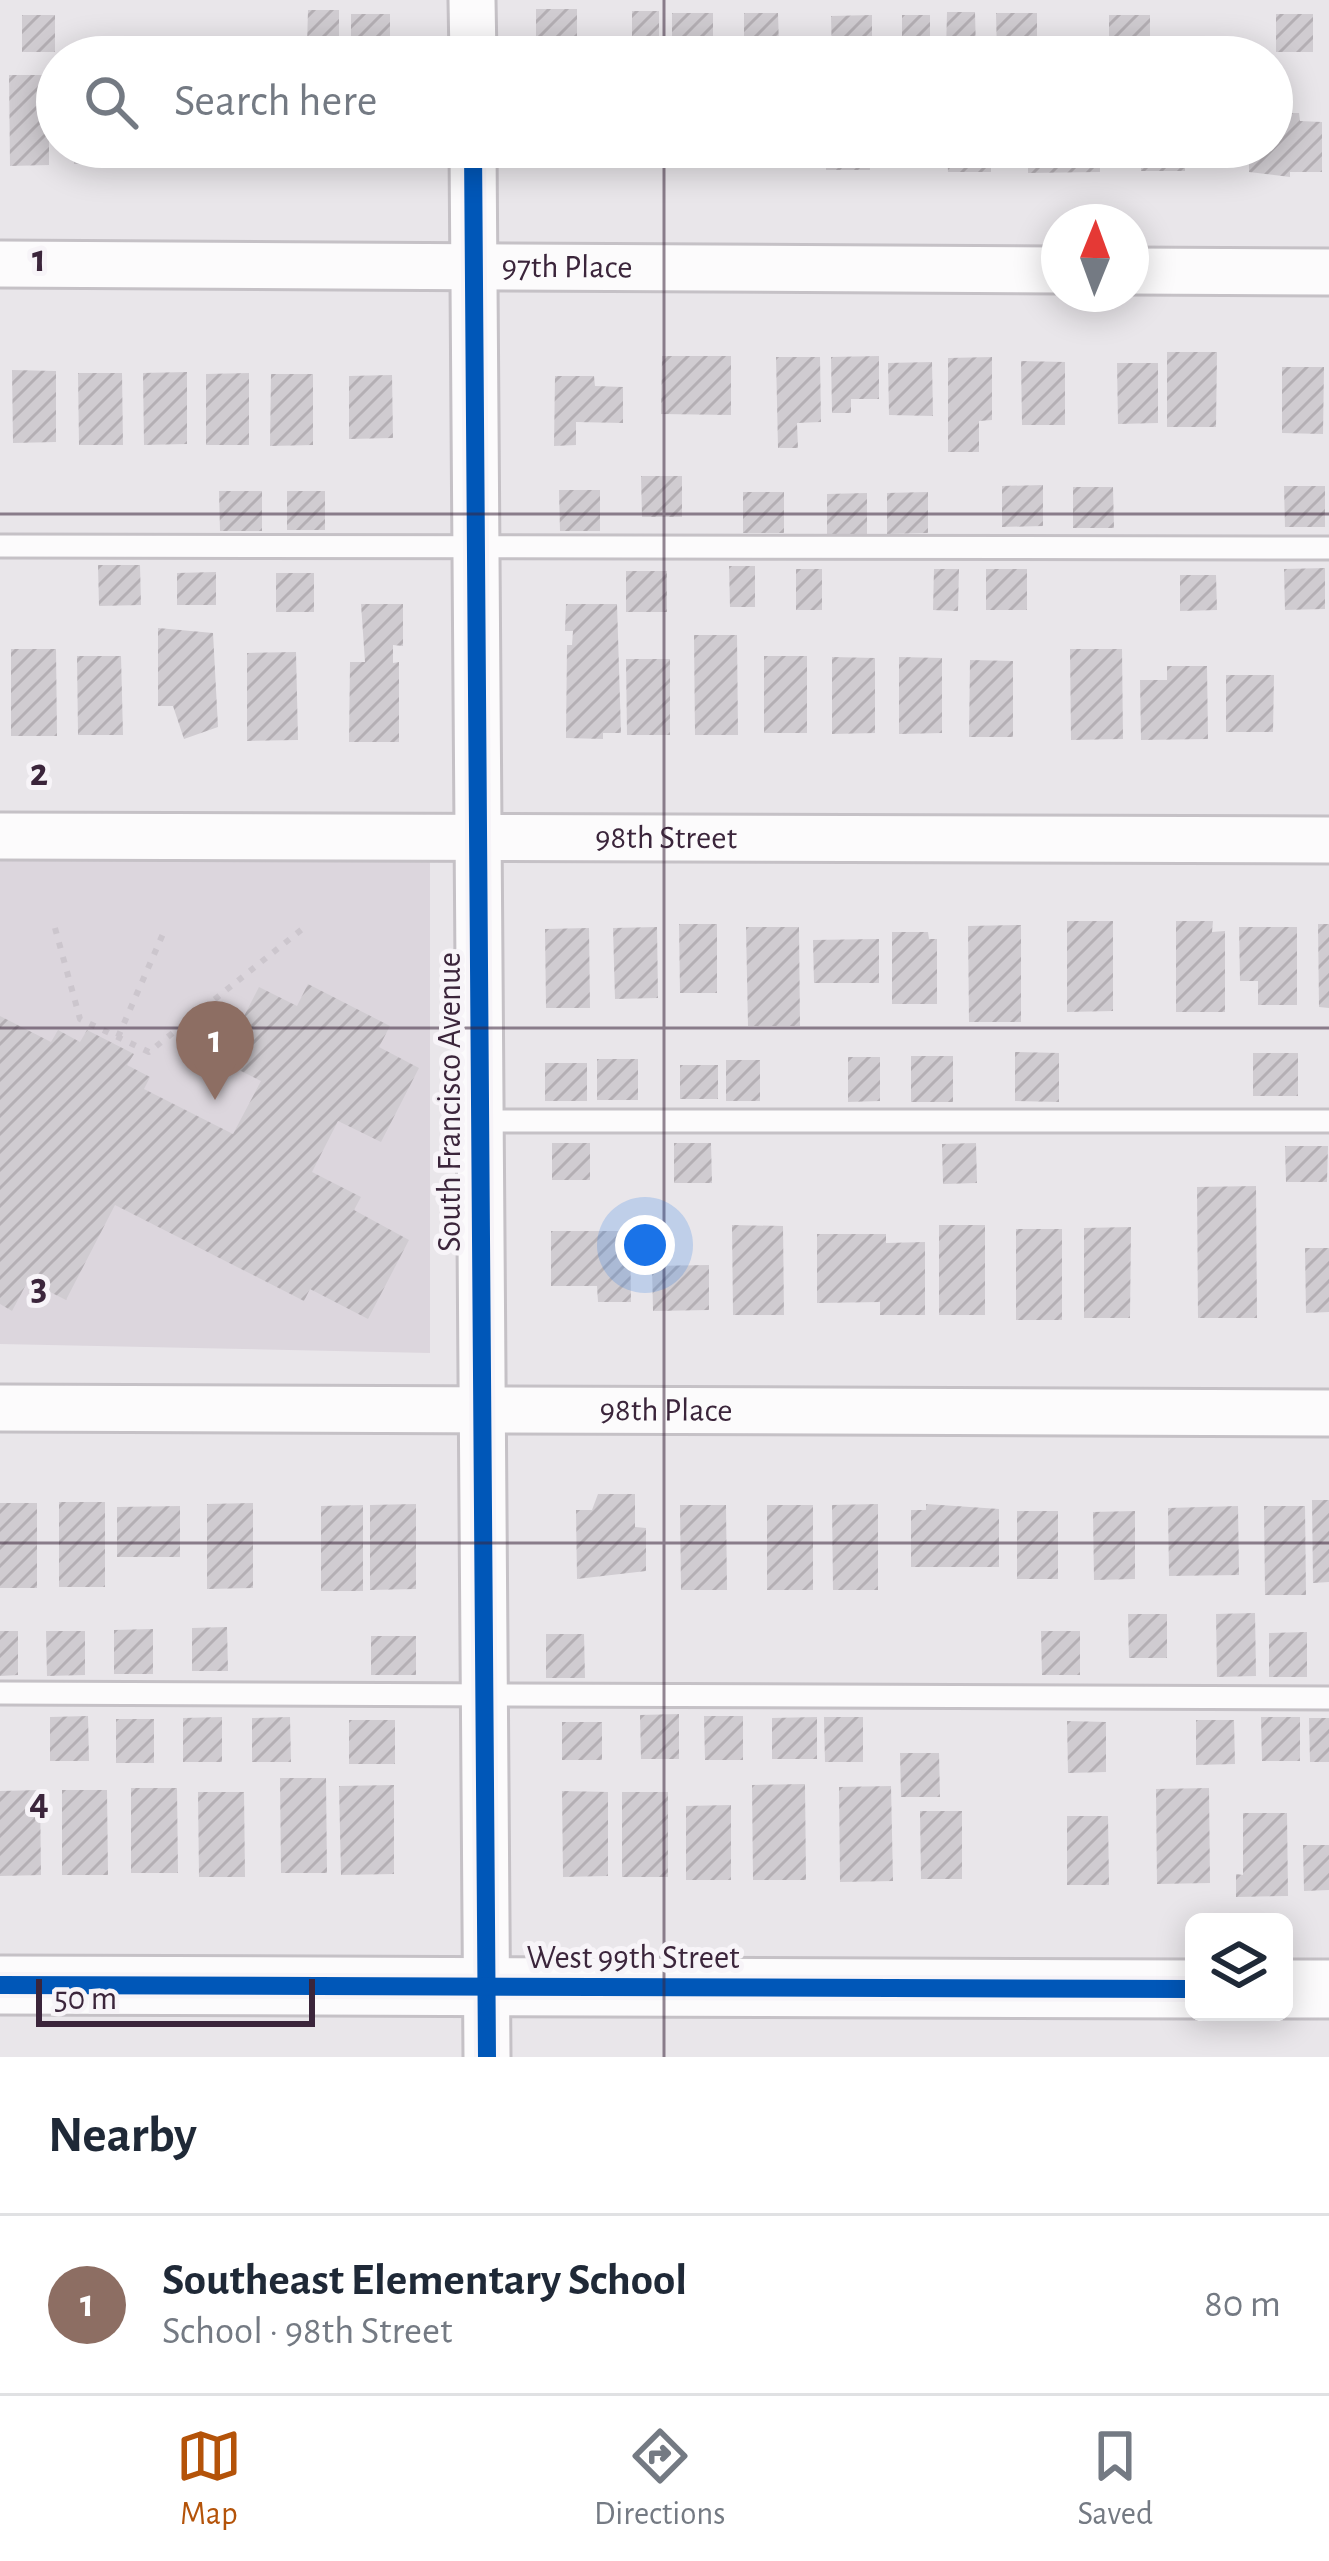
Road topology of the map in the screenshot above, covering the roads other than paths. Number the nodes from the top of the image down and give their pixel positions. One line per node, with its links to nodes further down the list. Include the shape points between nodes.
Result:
1 (472, 0): 2 (street)
2 (473, 36)
3 (473, 168): 5 (street, South Francisco Avenue)
4 (0, 264): 5 (street, 97th Place)
5 (474, 266): 6 (street, 97th Place); 10 (street, South Francisco Avenue)
6 (1041, 270)
7 (1149, 271): 8 (street)
8 (1329, 272)
9 (0, 546): 10 (lane)
10 (476, 547): 11 (lane); 13 (street, South Francisco Avenue)
11 (1329, 548)
12 (0, 836): 13 (street, 98th Street)
13 (478, 837): 14 (street, 98th Street); 15 (street, South Francisco Avenue)
14 (1329, 840)
15 (480, 1121): 16 (lane); 18 (street, South Francisco Avenue)
16 (1329, 1121)
17 (0, 1408): 18 (street, 98th Place)
18 (482, 1409): 19 (street, 98th Place); 21 (street, South Francisco Avenue)
19 (1329, 1413)
20 (0, 1693): 21 (lane)
21 (484, 1695): 22 (lane); 24 (street, South Francisco Avenue)
22 (1329, 1698)
23 (0, 1985): 24 (street, West 99th Street)
24 (486, 1988): 25 (street, West 99th Street); 28 (street, South Francisco Avenue)
25 (1185, 1989)
26 (1293, 1989): 27 (street)
27 (1329, 1989)
28 (487, 2057)

